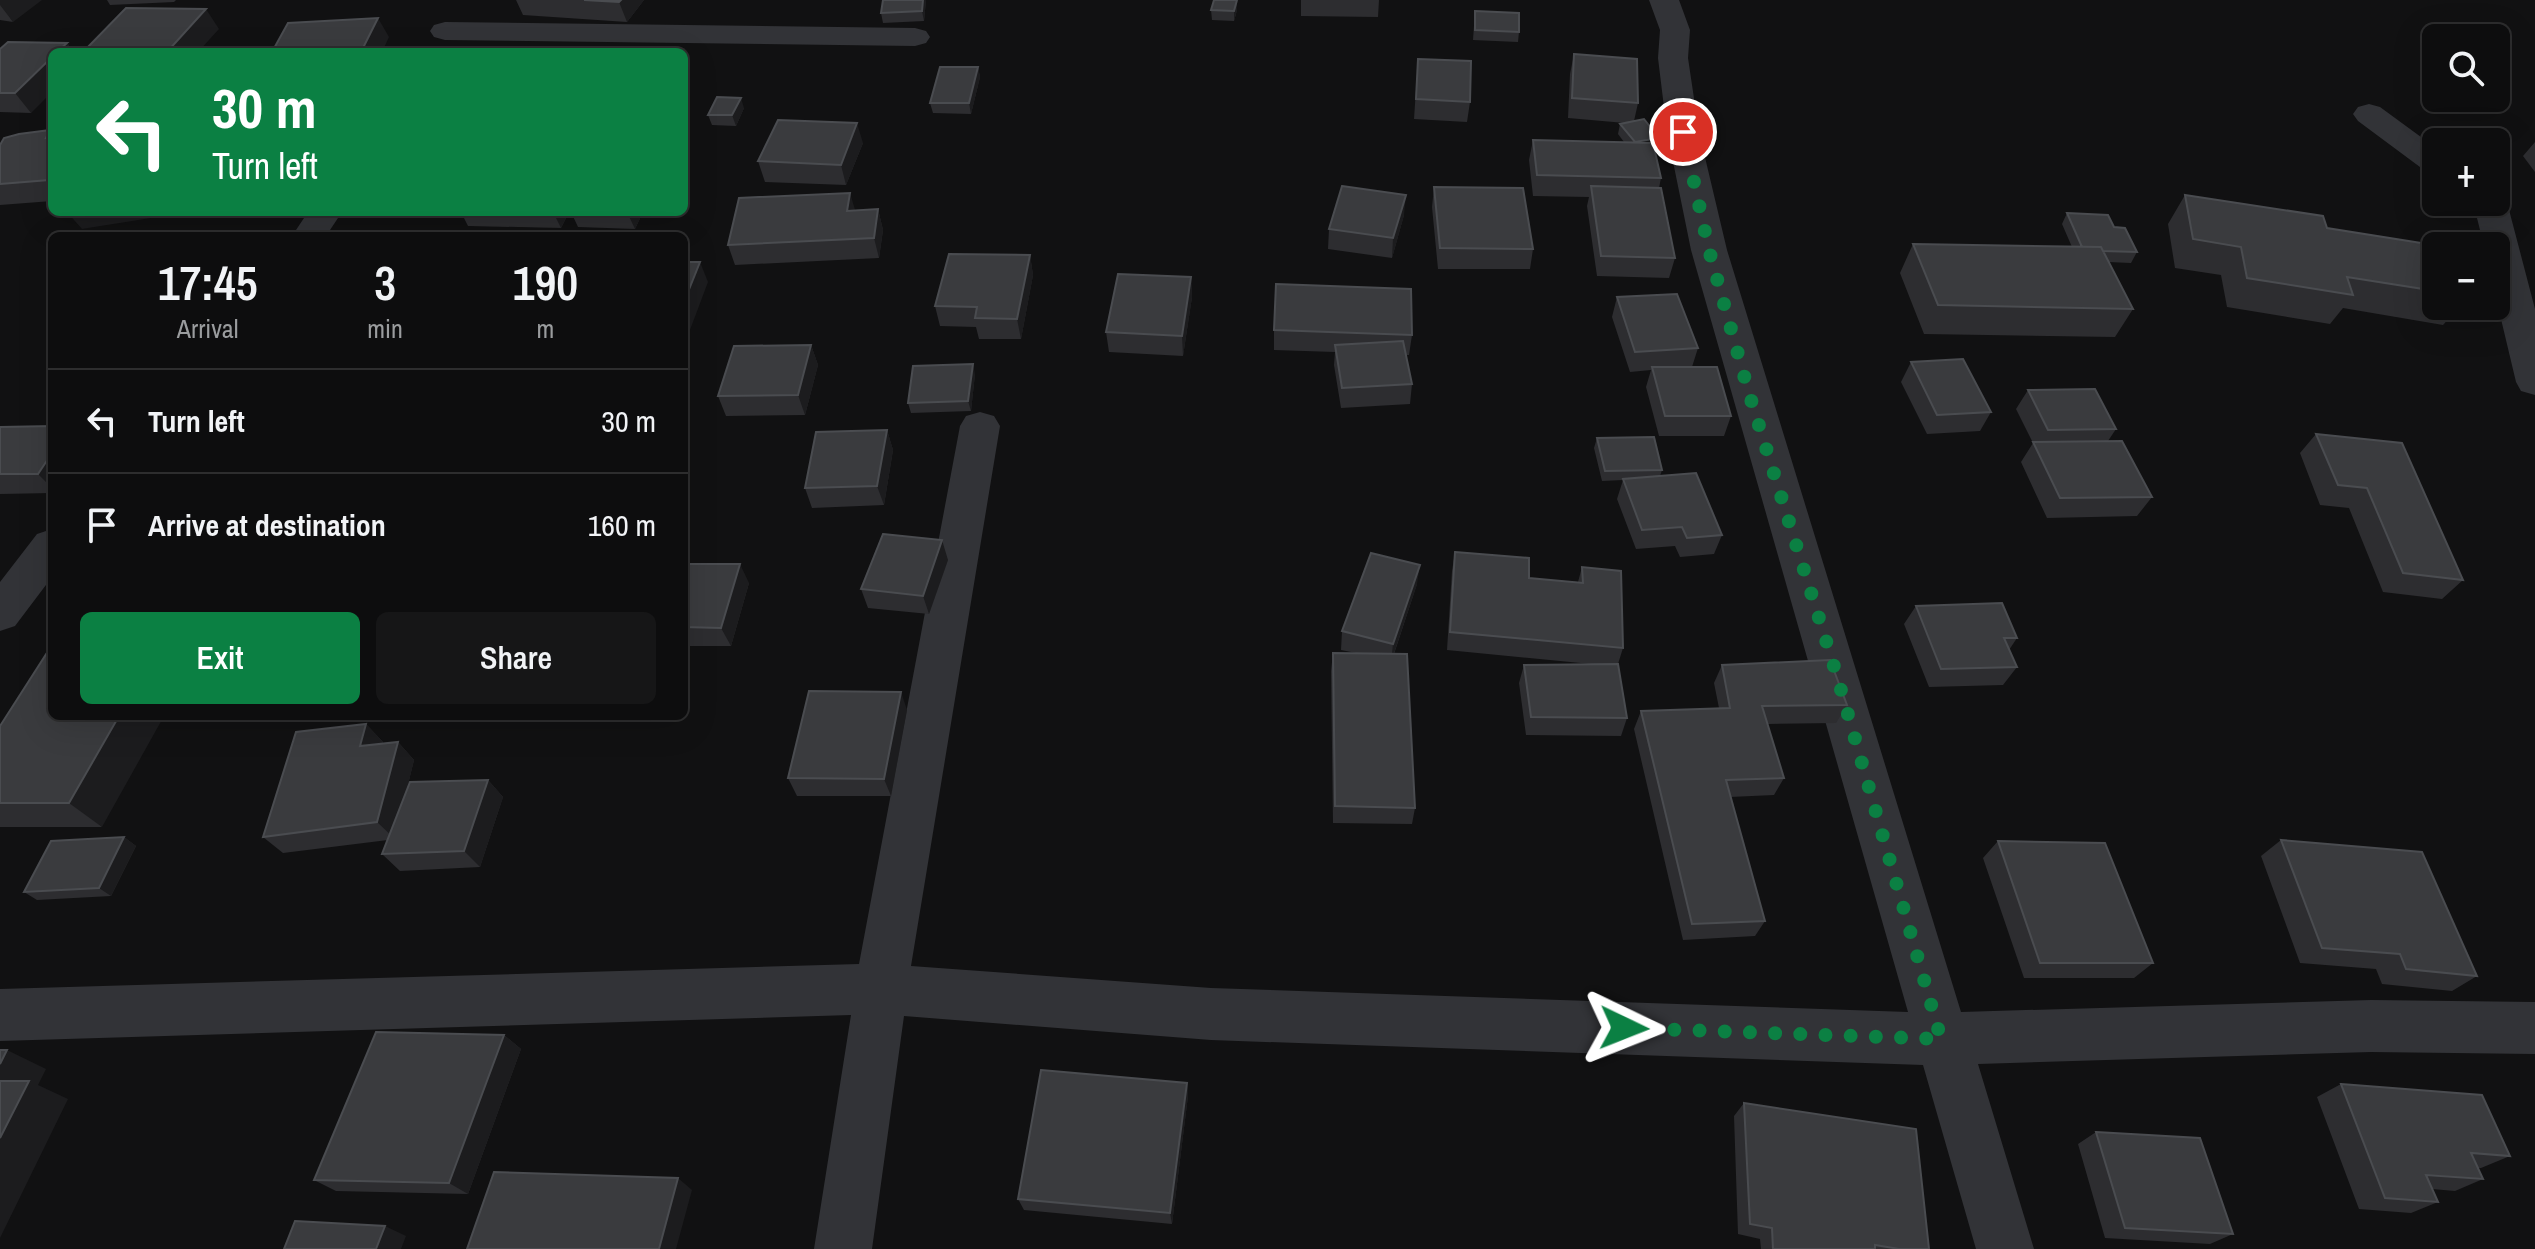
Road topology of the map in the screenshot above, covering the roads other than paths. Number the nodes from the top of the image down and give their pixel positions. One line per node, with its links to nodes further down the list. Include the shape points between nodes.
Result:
1 (469, 0): 4 (street)
2 (1664, 0): 15 (street, via 1675,30 1673,58 1683,132 1709,250)
3 (915, 37): 4 (street)
4 (439, 42)
5 (2369, 114): 6 (street)
6 (2422, 153)
7 (2494, 216): 8 (street)
8 (2535, 382)
9 (980, 426): 12 (street)
10 (48, 550): 11 (street)
11 (0, 614)
12 (881, 989): 13 (street); 15 (street, via 1211,1014); 16 (street)
13 (0, 1015)
14 (2535, 1028): 15 (street, via 2371,1026)
15 (1941, 1039): 17 (street)
16 (843, 1249)
17 (2005, 1249)

